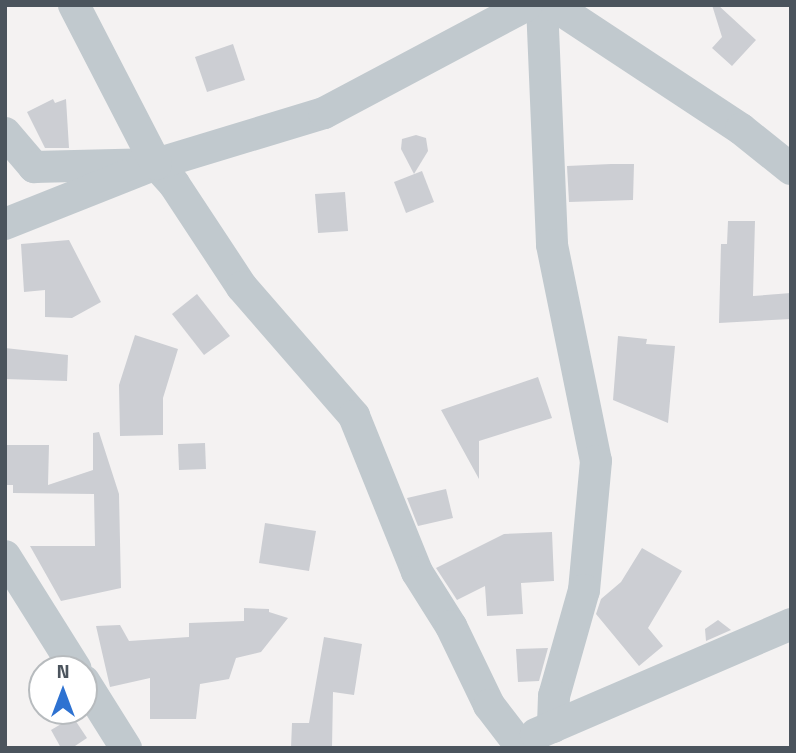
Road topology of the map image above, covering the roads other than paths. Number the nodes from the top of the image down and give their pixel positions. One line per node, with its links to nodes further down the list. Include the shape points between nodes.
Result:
1 (74, 5): 6 (street)
2 (527, 5): 6 (street, via 324,113)
3 (542, 5): 13 (street, via 552,246 597,461 584,590 554,696)
4 (553, 5): 7 (street, via 741,129)
5 (5, 133): 6 (street, via 34,167)
6 (156, 164): 8 (street); 14 (street, via 242,287 354,416 417,572 451,626)
7 (791, 169)
8 (5, 224)
9 (5, 556): 11 (street)
10 (791, 624): 13 (street)
11 (67, 655)
12 (98, 703): 15 (street)
13 (553, 727): 14 (street)
14 (512, 746)
15 (126, 748)

